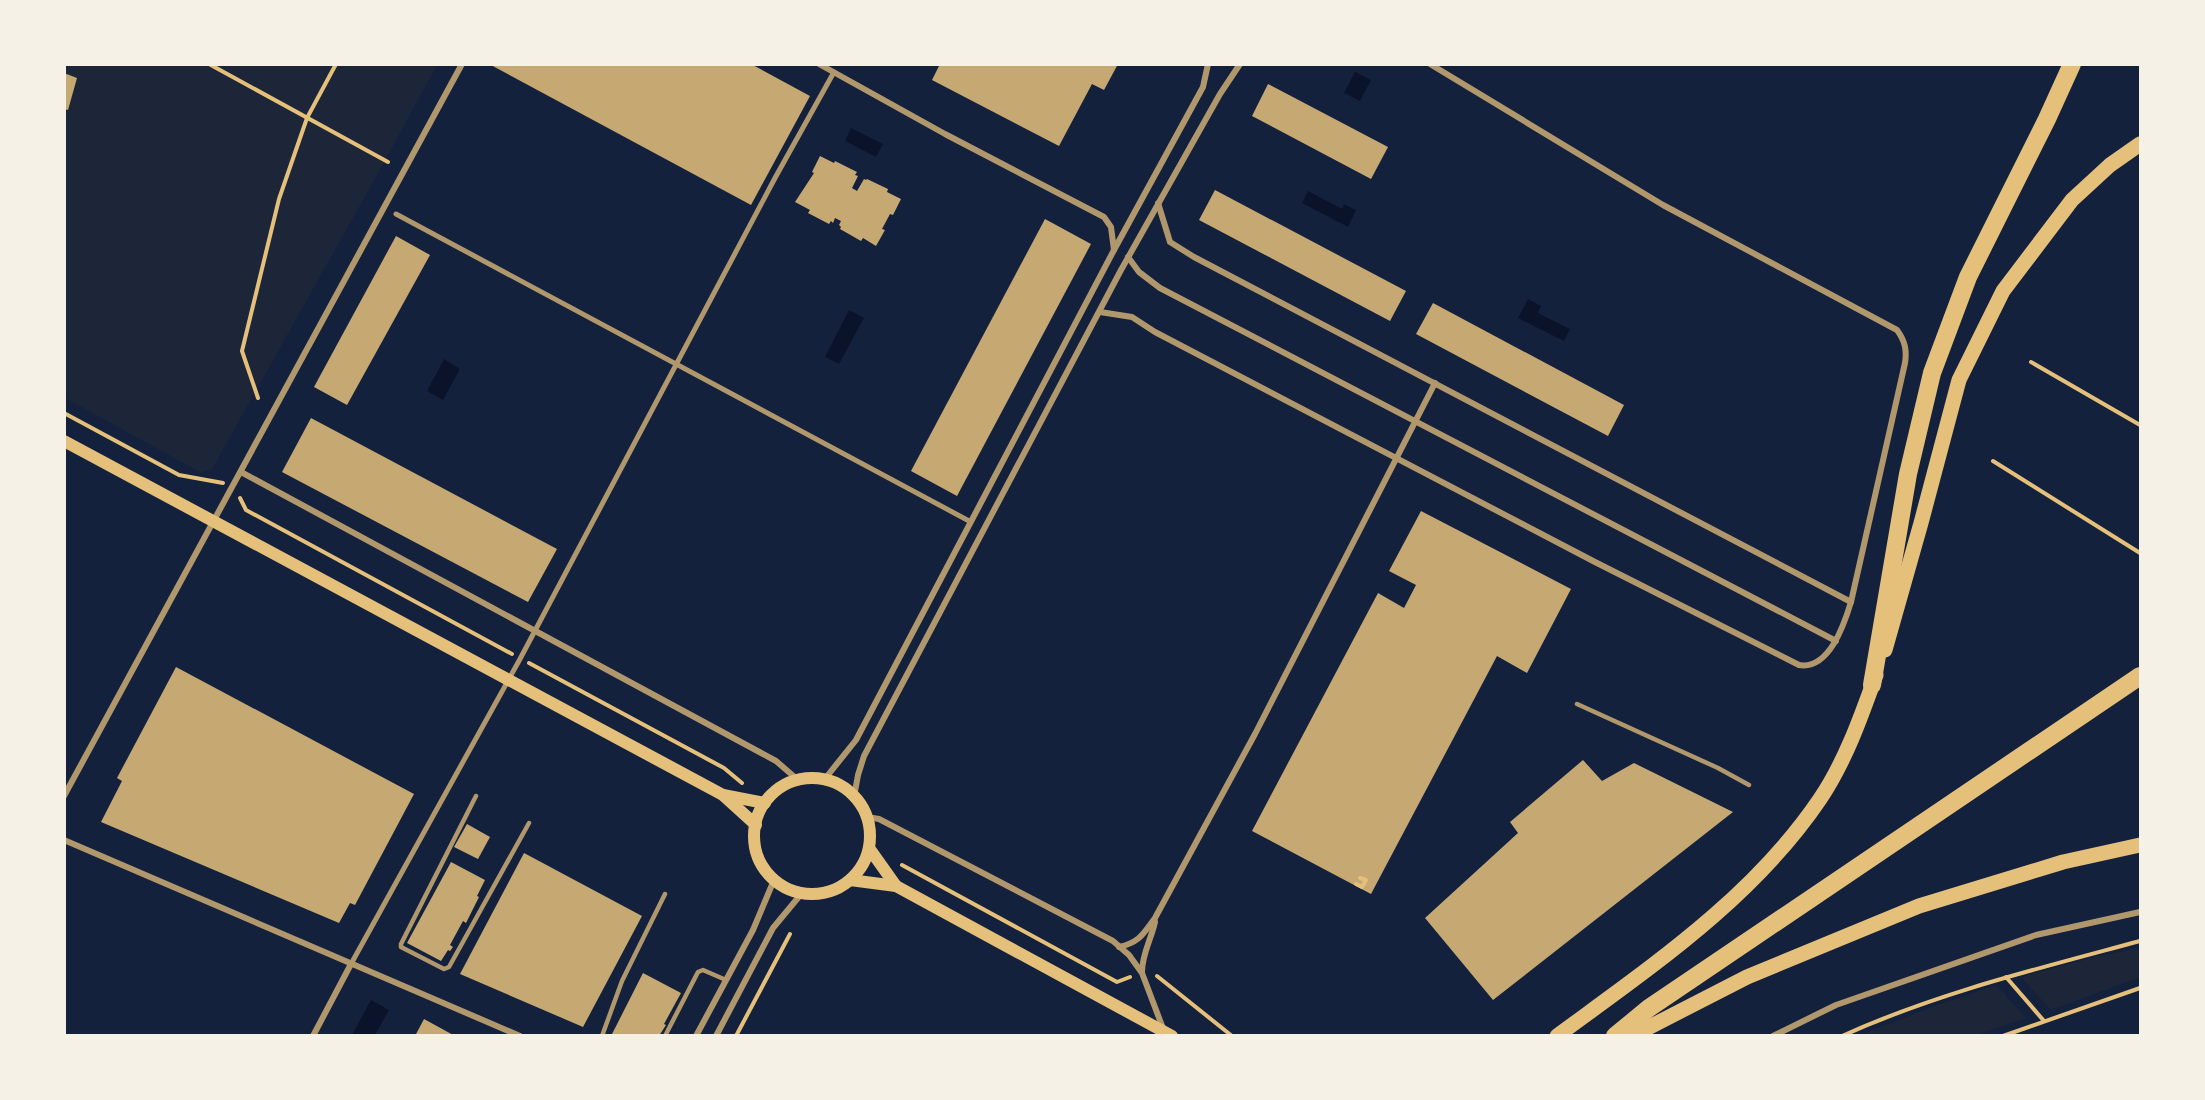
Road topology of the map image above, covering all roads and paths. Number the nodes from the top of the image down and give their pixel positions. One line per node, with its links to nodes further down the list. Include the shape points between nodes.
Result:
1 (209, 64): 10 (path)
2 (336, 64): 10 (path)
3 (462, 64): 28 (street)
4 (819, 64): 9 (street)
5 (1208, 64): 15 (street, via 1203,87)
6 (1240, 64): 13 (street)
7 (1430, 64): 33 (street, via 1663,205 1897,330 1905,345 1905,363)
8 (2072, 64): 39 (highway, via 1968,278 1932,373 1908,474)
9 (834, 72): 15 (street, via 1104,217 1111,226); 19 (street)
10 (307, 118): 12 (path); 21 (path, via 279,198 242,351)
11 (2140, 144): 39 (main road, via 2072,200 2003,291 1959,380 1899,605)
12 (388, 162)
13 (1158, 203): 16 (street); 20 (street, via 1170,242)
14 (396, 214): 19 (street)
15 (1114, 250): 31 (street)
16 (1128, 257): 17 (street); 23 (street, via 1139,272 1160,288)
17 (1100, 312): 26 (street, via 1132,317); 47 (street, via 864,756)
18 (2031, 362): 24 (path)
19 (676, 364): 31 (street); 34 (street)
20 (1435, 383): 23 (street); 33 (street)
21 (258, 398)
22 (64, 413): 29 (path, via 179,475)
23 (1416, 422): 26 (street); 35 (street)
24 (2140, 425)
25 (64, 441): 30 (main road)
26 (1398, 458): 35 (street, via 1799,665 1808,667 1816,663); 64 (street)
27 (1993, 461): 32 (path)
28 (241, 472): 29 (street); 34 (street)
29 (234, 485): 30 (street); 36 (path, via 246,510)
30 (214, 521): 38 (main road); 45 (street)
31 (971, 522): 42 (street, via 856,740)
32 (2140, 553)
33 (1851, 602): 35 (street)
34 (535, 632): 36 (street); 41 (street, via 776,761)
35 (1836, 641)
36 (520, 659): 38 (street); 48 (path, via 724,768)
37 (2140, 676): 84 (highway, via 1649,1008)
38 (509, 679): 44 (main road); 68 (street)
39 (1872, 685): 83 (main road, via 1849,744 1821,797 1788,843 1703,924)
40 (1577, 704): 43 (lane)
41 (798, 780): 42 (main road); 48 (main road, via 783,786)
42 (824, 780): 47 (main road, via 846,789)
43 (1749, 785)
44 (723, 795): 48 (main road); 51 (main road)
45 (64, 796)
46 (476, 796): 50 (lane, via 401,941 401,947 444,969 449,967)
47 (854, 797): 49 (main road)
48 (765, 803): 51 (main road)
49 (867, 818): 54 (main road); 67 (street, via 879,819)
50 (529, 823)
51 (756, 825): 57 (main road, via 756,851 762,867)
52 (64, 840): 68 (street)
53 (2140, 845): 85 (main road, via 2063,862 1919,906 1746,977)
54 (869, 848): 58 (main road); 59 (main road)
55 (900, 864): 69 (path, via 1117,982)
56 (1360, 878): 60 (path, via 1366,880 1362,887)
57 (774, 880): 61 (main road); 71 (street)
58 (850, 880): 59 (main road); 61 (main road, via 827,892)
59 (896, 886): 74 (main road)
60 (1355, 887)
61 (802, 893): 80 (street, via 773,928)
62 (664, 894): 77 (lane, via 622,981)
63 (2140, 912): 86 (street, via 2036,935 1836,1005)
64 (1155, 918): 67 (street, via 1139,940); 69 (street, via 1144,951)
65 (790, 934): 81 (path)
66 (2140, 941): 70 (path)
67 (1119, 947): 69 (street)
68 (351, 964): 75 (street); 76 (street)
69 (1142, 973): 74 (street); 82 (path, via 1154,974)
70 (2006, 977): 73 (path); 87 (path)
71 (726, 980): 78 (lane, via 703,970 698,972); 79 (street)
72 (2140, 988): 73 (path)
73 (2044, 1022): 88 (path)
74 (1168, 1033)
75 (314, 1035)
76 (520, 1035)
77 (602, 1035)
78 (665, 1035)
79 (696, 1035)
80 (716, 1035)
81 (736, 1035)
82 (1232, 1035)
83 (1557, 1035)
84 (1615, 1035)
85 (1632, 1035)
86 (1773, 1035)
87 (1842, 1035)
88 (2003, 1035)

